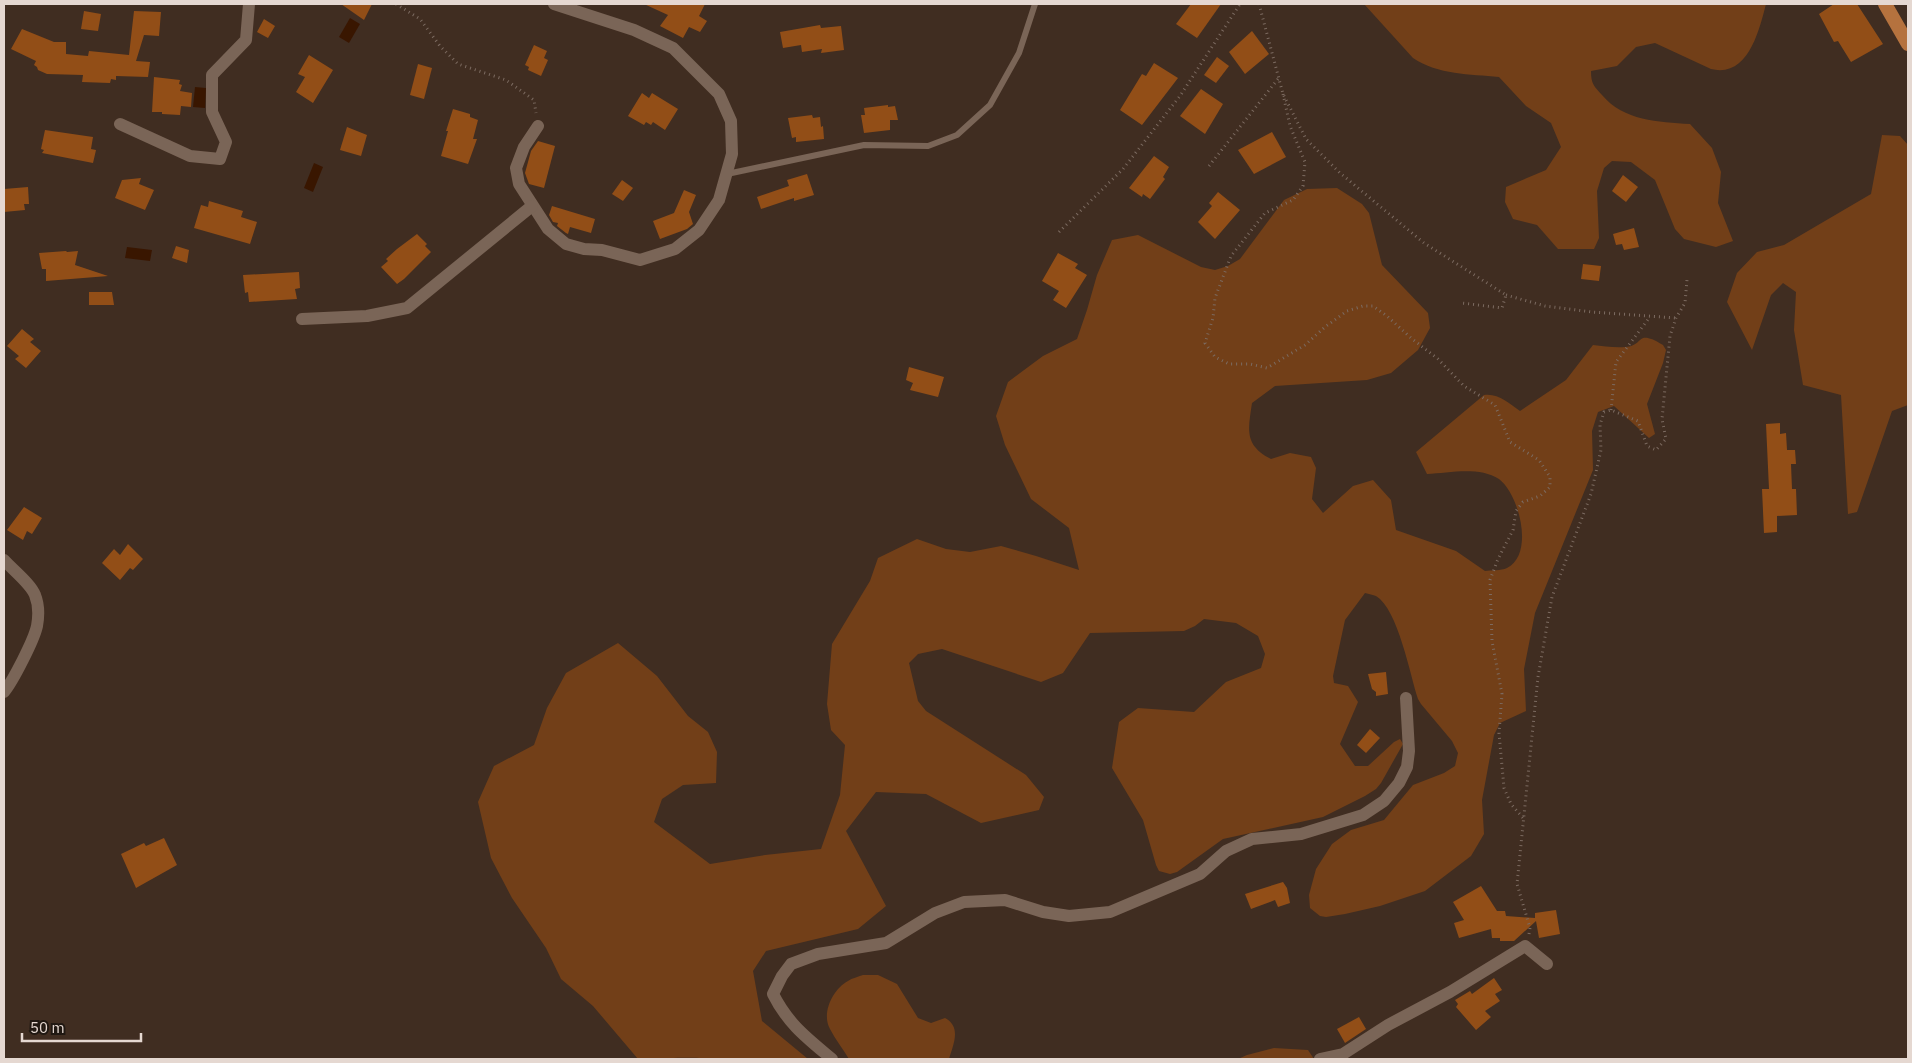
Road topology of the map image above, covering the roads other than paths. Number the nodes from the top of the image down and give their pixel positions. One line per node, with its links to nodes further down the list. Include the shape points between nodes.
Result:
1 (249, 4): 6 (street, via 246,40 212,74 212,112 226,142 220,158 190,156)
2 (554, 4): 8 (street, via 634,30 673,48 719,94 731,121 732,154)
3 (1036, 4): 8 (lane, via 1020,53 990,105 957,135 928,146 864,145)
4 (1884, 4): 5 (main road)
5 (1908, 44)
6 (120, 124)
7 (538, 126): 9 (street, via 524,147 516,168 519,184)
8 (727, 174): 9 (street, via 719,200 698,230 675,249 640,260 566,244 548,229)
9 (532, 206): 10 (street, via 407,308 367,316)
10 (302, 319)
11 (4, 560): 12 (street, via 34,592 38,603 36,628)
12 (4, 692)
13 (1406, 698): 15 (street, via 1407,767 1384,801 1363,815 1300,834 1252,839 1226,851 1200,874 1110,912 1069,916 1005,900 964,902 935,913 886,942 818,954 791,964 773,994 782,1012 800,1033)
14 (1547, 964): 16 (street, via 1525,946 1343,1054)
15 (832, 1059)
16 (1320, 1059)

